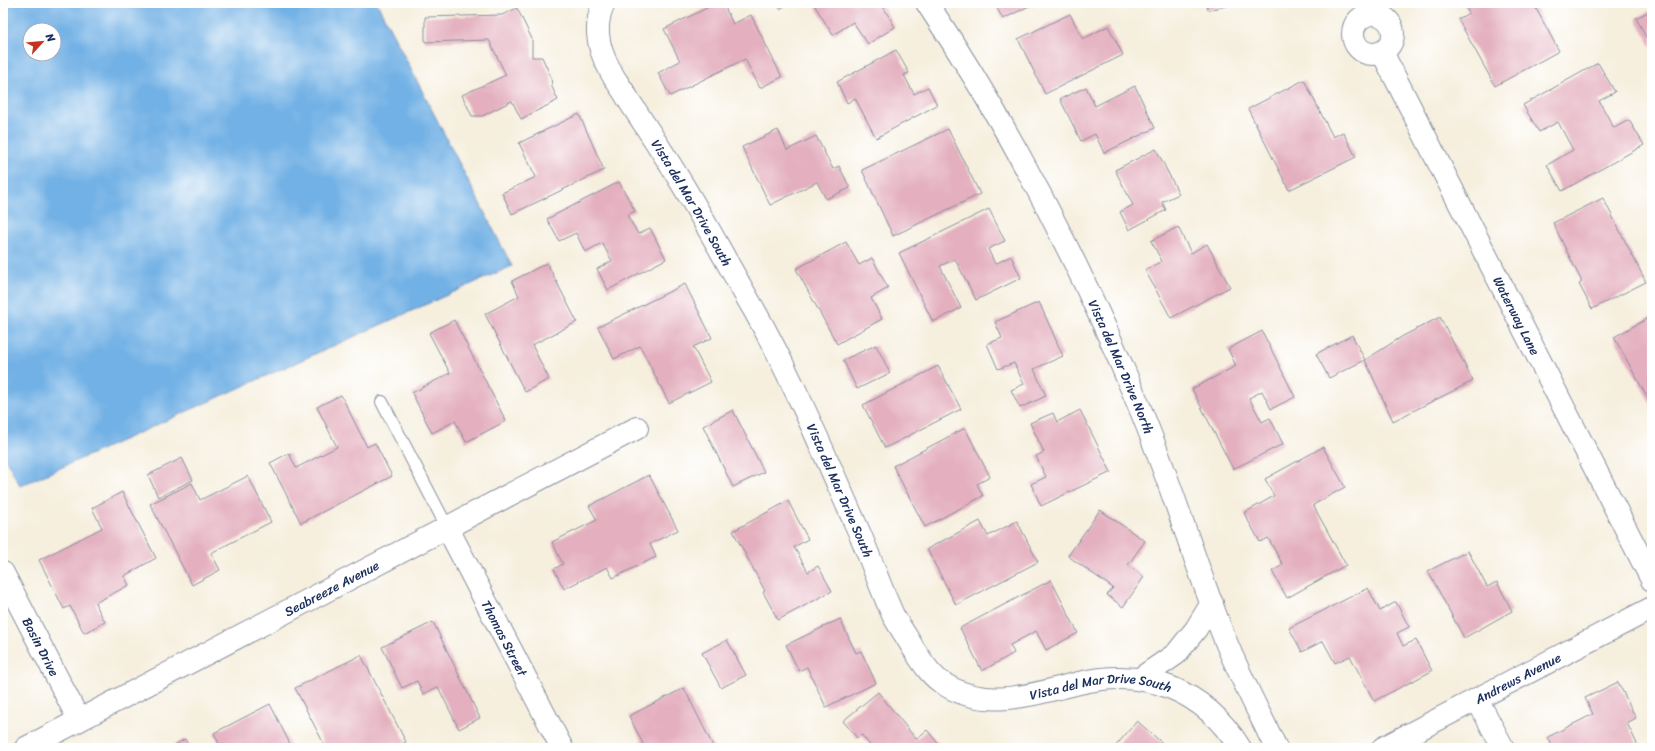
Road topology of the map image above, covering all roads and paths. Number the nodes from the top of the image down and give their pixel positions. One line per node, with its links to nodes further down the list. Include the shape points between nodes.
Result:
1 (604, 3): 11 (street, Vista del Mar Drive South, via 597,20 598,38 607,65 678,176 758,318 816,435 870,554 893,615 923,664 939,682 966,696 990,700 1035,695 1082,682 1110,678)
2 (927, 3): 9 (street, Vista del Mar Drive North, via 954,43 1030,176 1088,292 1139,406)
3 (1382, 52): 8 (street, Waterway Lane)
4 (382, 402): 6 (lane)
5 (637, 428): 6 (street, Seabreeze Avenue)
6 (447, 527): 13 (street, Seabreeze Avenue); 15 (street, Thomas Street)
7 (3, 573): 13 (street, Basin Drive)
8 (1652, 580)
9 (1212, 603): 11 (street, via 1176,654); 17 (street, Vista del Mar Drive North, via 1222,633)
10 (1652, 608): 12 (street, Andrews Avenue)
11 (1141, 678): 16 (street, Vista del Mar Drive South, via 1174,688 1198,700 1228,728)
12 (1477, 699): 18 (street, Andrews Avenue); 19 (street)
13 (79, 720): 14 (street, Seabreeze Avenue)
14 (26, 748)
15 (562, 748)
16 (1240, 748)
17 (1276, 748)
18 (1383, 748)
19 (1503, 748)

